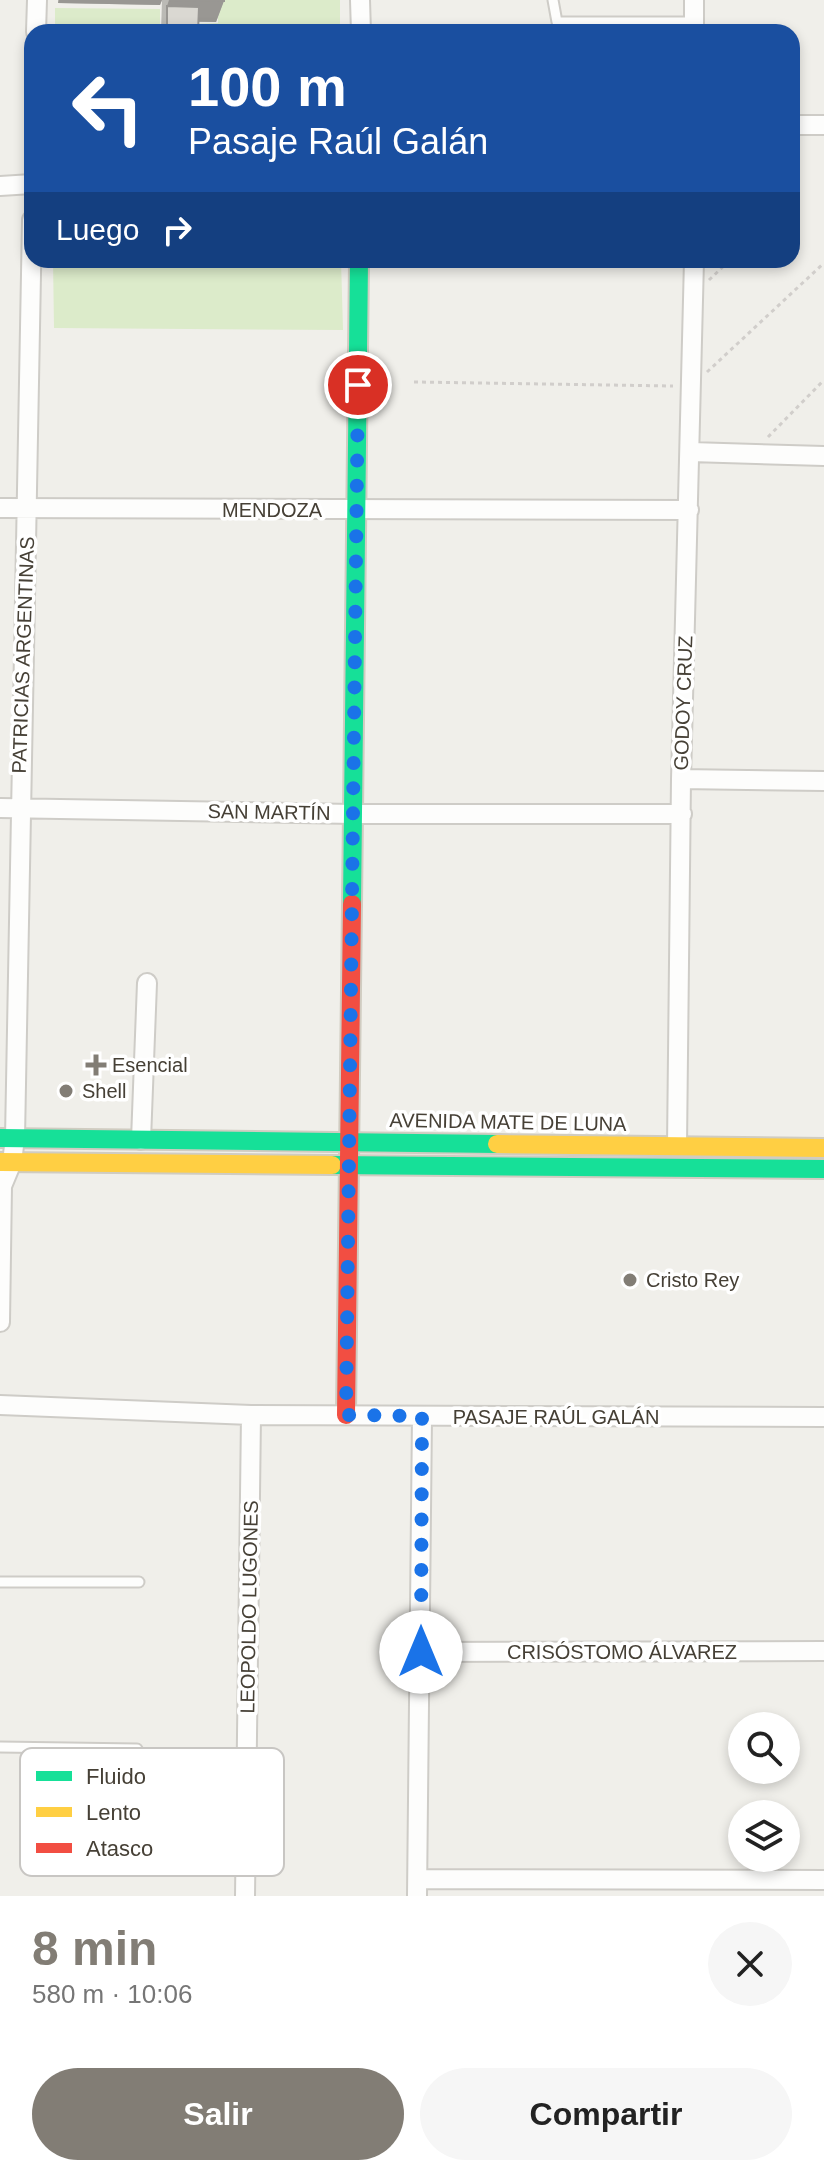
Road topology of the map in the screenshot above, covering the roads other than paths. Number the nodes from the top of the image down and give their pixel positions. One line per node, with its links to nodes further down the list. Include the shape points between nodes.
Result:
1 (37, 0): 5 (street)
2 (360, 0): 6 (street)
3 (553, 0): 7 (lane, via 557,22)
4 (694, 0): 8 (street)
5 (36, 24)
6 (361, 24)
7 (612, 24)
8 (694, 24)
9 (800, 125): 10 (street)
10 (824, 125)
11 (24, 184): 12 (street)
12 (0, 186)
13 (31, 268): 19 (street, PATRICIAS ARGENTINAS)
14 (359, 268): 21 (main road)
15 (694, 268): 16 (street, GODOY CRUZ)
16 (691, 452): 17 (street); 20 (street, GODOY CRUZ)
17 (824, 456)
18 (0, 508): 19 (street, MENDOZA)
19 (27, 508): 21 (street, MENDOZA); 24 (street, PATRICIAS ARGENTINAS)
20 (689, 510): 21 (street, MENDOZA); 22 (street, GODOY CRUZ)
21 (357, 511): 25 (main road)
22 (681, 779): 23 (street); 26 (street, GODOY CRUZ)
23 (824, 781)
24 (9, 808): 25 (street, SAN MARTÍN); 28 (street, PATRICIAS ARGENTINAS)
25 (353, 814): 26 (street, SAN MARTÍN); 30 (main road)
26 (682, 814): 31 (street, GODOY CRUZ)
27 (147, 983): 29 (street)
28 (7, 1138): 29 (main road, AVENIDA MATE DE LUNA); 33 (street, PATRICIAS ARGENTINAS)
29 (141, 1140): 30 (main road, AVENIDA MATE DE LUNA)
30 (352, 1142): 31 (main road, AVENIDA MATE DE LUNA); 34 (main road)
31 (677, 1146): 32 (main road, AVENIDA MATE DE LUNA)
32 (824, 1148)
33 (6, 1162): 34 (main road); 36 (street, PATRICIAS ARGENTINAS)
34 (351, 1165): 35 (main road); 39 (main road)
35 (824, 1169)
36 (0, 1322)
37 (0, 1405): 38 (street, PASAJE RAÚL GALÁN)
38 (251, 1415): 39 (street, PASAJE RAÚL GALÁN); 48 (street, LEOPOLDO LUGONES)
39 (346, 1415): 40 (street, PASAJE RAÚL GALÁN)
40 (422, 1416): 41 (street, PASAJE RAÚL GALÁN); 45 (street)
41 (824, 1417)
42 (0, 1582): 43 (lane)
43 (139, 1582)
44 (824, 1651): 45 (street, CRISÓSTOMO ÁLVAREZ)
45 (421, 1652): 51 (street)
46 (0, 1747): 47 (lane)
47 (68, 1748)
48 (247, 1748)
49 (245, 1876): 53 (street, LEOPOLDO LUGONES)
50 (824, 1880): 52 (street)
51 (418, 1887): 52 (street)
52 (653, 1888)
53 (245, 1896)

